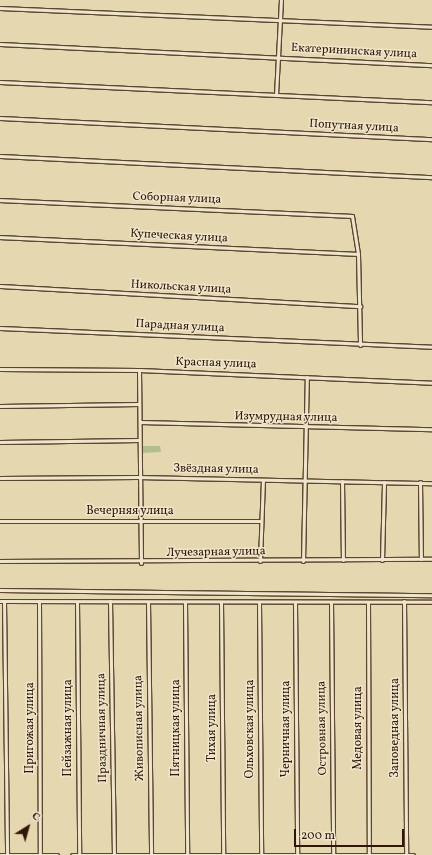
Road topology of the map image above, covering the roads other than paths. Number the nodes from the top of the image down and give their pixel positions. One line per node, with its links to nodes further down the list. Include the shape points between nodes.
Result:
1 (281, 0): 3 (street)
2 (0, 8): 3 (street)
3 (280, 20): 4 (street); 6 (street)
4 (432, 28)
5 (0, 44): 6 (street, Екатерининская улица)
6 (277, 57): 7 (street, Екатерининская улица); 9 (street)
7 (432, 65)
8 (0, 82): 9 (street)
9 (276, 95): 10 (street)
10 (432, 102)
11 (0, 118): 12 (street, Попутная улица)
12 (432, 139)
13 (0, 156): 14 (street)
14 (432, 177)
15 (0, 200): 17 (street, Соборная улица, via 354,217)
16 (0, 237): 17 (street, Купеческая улица)
17 (358, 254): 19 (street)
18 (0, 286): 19 (street, Никольская улица)
19 (360, 306): 21 (street)
20 (0, 328): 21 (street, Парадная улица)
21 (360, 345): 22 (street, Парадная улица)
22 (432, 347)
23 (0, 369): 24 (street, Красная улица)
24 (139, 370): 25 (street, Красная улица); 27 (street)
25 (307, 377): 26 (street, Красная улица); 30 (street)
26 (432, 383)
27 (138, 404): 28 (street); 29 (street)
28 (0, 406)
29 (140, 422): 30 (street, Изумрудная улица); 32 (street)
30 (304, 428): 31 (street, Изумрудная улица); 37 (street)
31 (432, 429)
32 (139, 440): 33 (street); 34 (street)
33 (0, 442)
34 (137, 477): 35 (street, Звёздная улица); 36 (street, Звёздная улица); 42 (street)
35 (0, 478)
36 (263, 480): 37 (street, Звёздная улица); 44 (street)
37 (303, 480): 38 (street, Звёздная улица); 51 (street)
38 (342, 481): 39 (street, Звёздная улица); 47 (street)
39 (384, 482): 40 (street, Звёздная улица); 48 (street)
40 (420, 482): 41 (street, Звёздная улица); 45 (street)
41 (432, 483)
42 (141, 520): 43 (street, Вечерняя улица); 44 (street, Вечерняя улица); 52 (street)
43 (0, 521)
44 (260, 521): 50 (street)
45 (421, 559): 46 (street, Лучезарная улица); 48 (street, Лучезарная улица)
46 (432, 559)
47 (343, 560): 48 (street, Лучезарная улица); 51 (street, Лучезарная улица)
48 (382, 560)
49 (0, 561): 52 (street, Лучезарная улица)
50 (260, 561): 51 (street, Лучезарная улица); 52 (street, Лучезарная улица)
51 (303, 561)
52 (140, 563)
53 (0, 590): 54 (street)
54 (432, 595)
55 (39, 600): 57 (street); 60 (street); 75 (street, Пригожая улица)
56 (0, 601): 57 (street)
57 (4, 601): 74 (street)
58 (110, 601): 60 (street); 61 (street); 69 (street, Праздничная улица)
59 (404, 601): 65 (street); 66 (street); 83 (street, Заповедная улица)
60 (77, 602): 78 (street, Пейзажная улица)
61 (148, 602): 62 (street); 70 (street, Живописная улица)
62 (185, 602): 63 (street); 71 (street, Пятницкая улица)
63 (221, 602): 67 (street); 79 (street, Тихая улица)
64 (331, 602): 65 (street); 68 (street); 81 (street, Островная улица)
65 (368, 602): 82 (street, Медовая улица)
66 (432, 602)
67 (259, 603): 68 (street); 80 (street, Ольховская улица)
68 (295, 603): 72 (street, Черничная улица)
69 (114, 854): 70 (street); 78 (street)
70 (151, 854): 71 (street)
71 (187, 854): 79 (street)
72 (297, 854): 80 (street); 81 (street)
73 (0, 855): 74 (street)
74 (7, 855): 75 (street)
75 (40, 855): 76 (street)
76 (57, 855)
77 (72, 855): 78 (street)
78 (78, 855)
79 (223, 855): 80 (street)
80 (260, 855)
81 (333, 855): 82 (street)
82 (369, 855): 83 (street)
83 (406, 855): 84 (street)
84 (413, 855)

